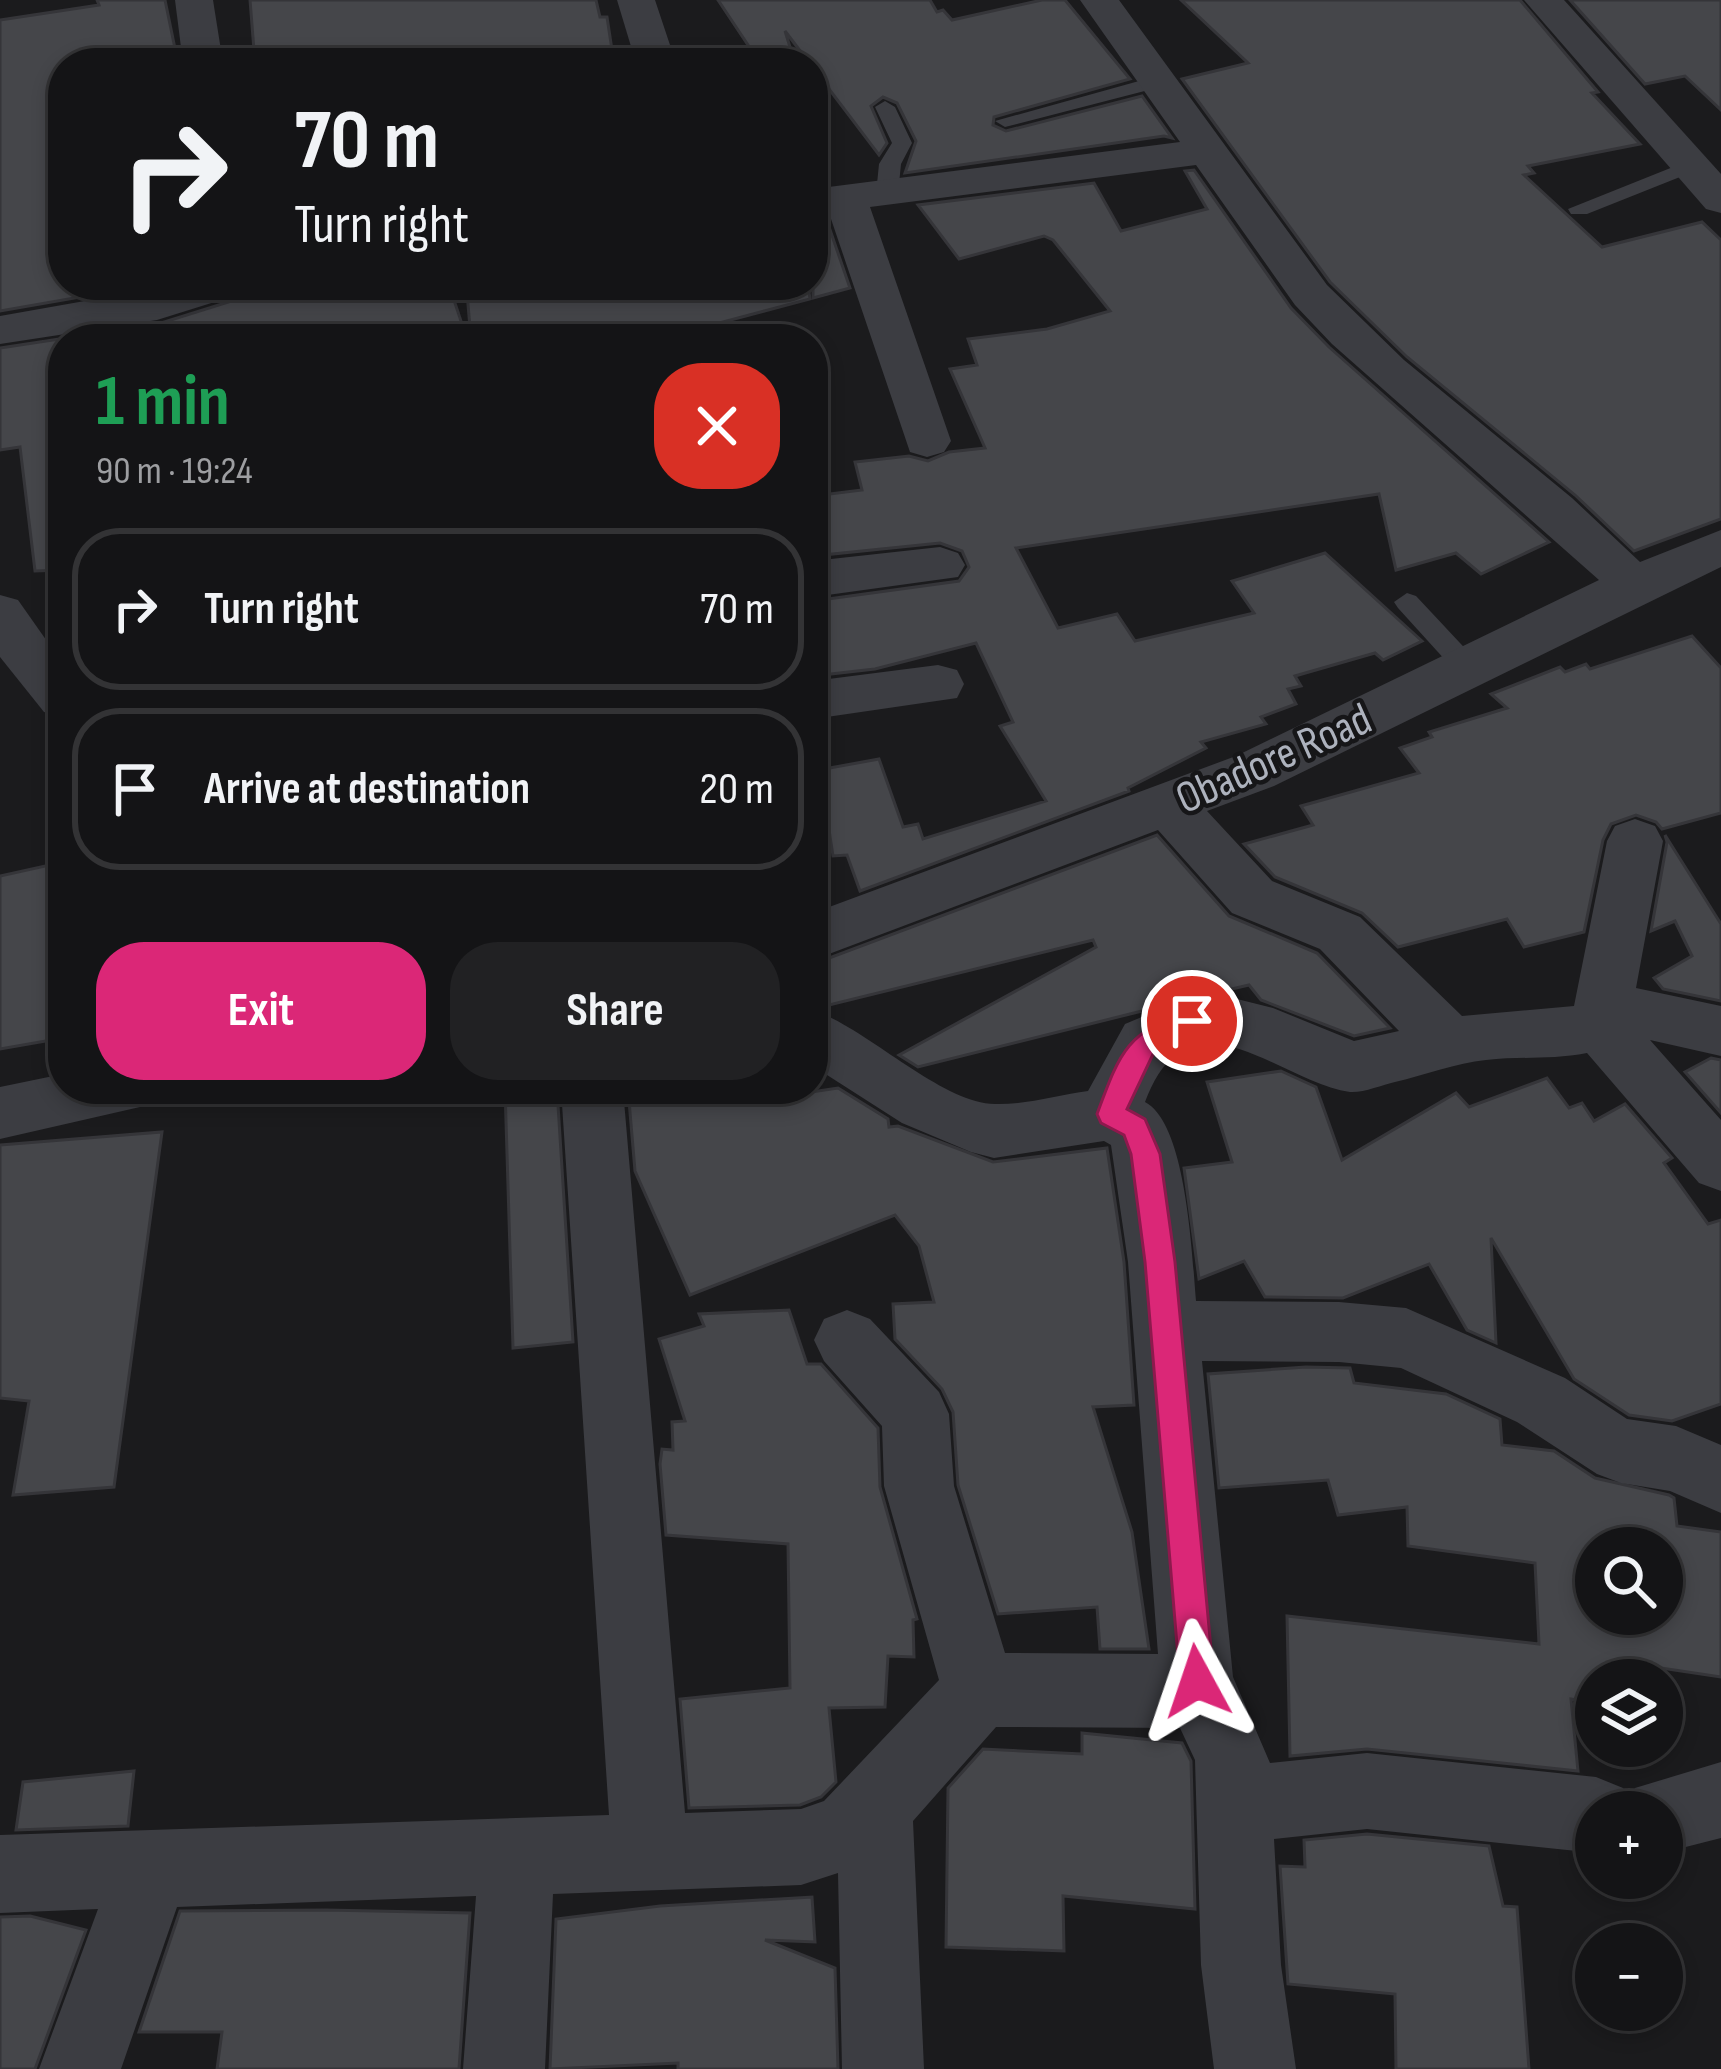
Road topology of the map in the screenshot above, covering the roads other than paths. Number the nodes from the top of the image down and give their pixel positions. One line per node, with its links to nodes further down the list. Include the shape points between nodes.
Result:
1 (194, 0): 5 (street)
2 (636, 0): 6 (street)
3 (1099, 0): 7 (street)
4 (1543, 0): 11 (street)
5 (201, 48)
6 (651, 48)
7 (1156, 82): 9 (lane); 10 (street)
8 (885, 106): 12 (lane, via 902,143 885,183)
9 (1004, 121)
10 (1205, 151): 12 (street); 21 (street, via 1346,334 1583,530)
11 (1688, 167): 13 (street); 14 (lane)
12 (849, 198): 17 (street)
13 (1721, 200)
14 (1579, 209)
15 (175, 300): 16 (street)
16 (0, 330)
17 (927, 441)
18 (1721, 548): 21 (street, Obadore Road)
19 (940, 565): 20 (street)
20 (828, 577)
21 (1634, 584): 24 (street, Obadore Road)
22 (1407, 602): 24 (lane)
23 (0, 613): 25 (street)
24 (1466, 666): 28 (street, Obadore Road)
25 (48, 682)
26 (938, 684): 27 (street)
27 (828, 698)
28 (1168, 805): 30 (street, Obadore Road); 33 (street, via 1252,897 1340,933)
29 (1635, 841): 31 (street)
30 (828, 931)
31 (1602, 1016): 32 (street); 33 (street, via 1550,1036); 39 (street)
32 (1721, 1031)
33 (1450, 1043): 38 (street, via 1352,1066 1273,1033 1192,1021 1146,1042)
34 (828, 1044): 38 (street, via 976,1128)
35 (48, 1103): 37 (street)
36 (593, 1104): 50 (street)
37 (0, 1113)
38 (1111, 1114): 40 (street, via 1136,1127 1146,1154)
39 (1721, 1164)
40 (1166, 1331): 42 (street, via 1406,1338 1541,1400 1600,1442 1676,1459); 44 (street)
41 (847, 1340): 43 (street, via 915,1414 919,1486)
42 (1721, 1480)
43 (979, 1690): 44 (street); 47 (street)
44 (1201, 1691): 46 (street, via 1232,1758)
45 (1721, 1800): 48 (street)
46 (1234, 1805): 49 (street, via 1367,1791); 57 (street)
47 (874, 1807): 50 (street, via 848,1831 801,1847); 56 (street)
48 (1683, 1810)
49 (1575, 1812)
50 (650, 1850): 51 (street)
51 (517, 1853): 52 (street); 55 (street)
52 (152, 1867): 53 (street); 54 (street)
53 (0, 1874)
54 (80, 2069)
55 (504, 2069)
56 (883, 2069)
57 (1255, 2069)

